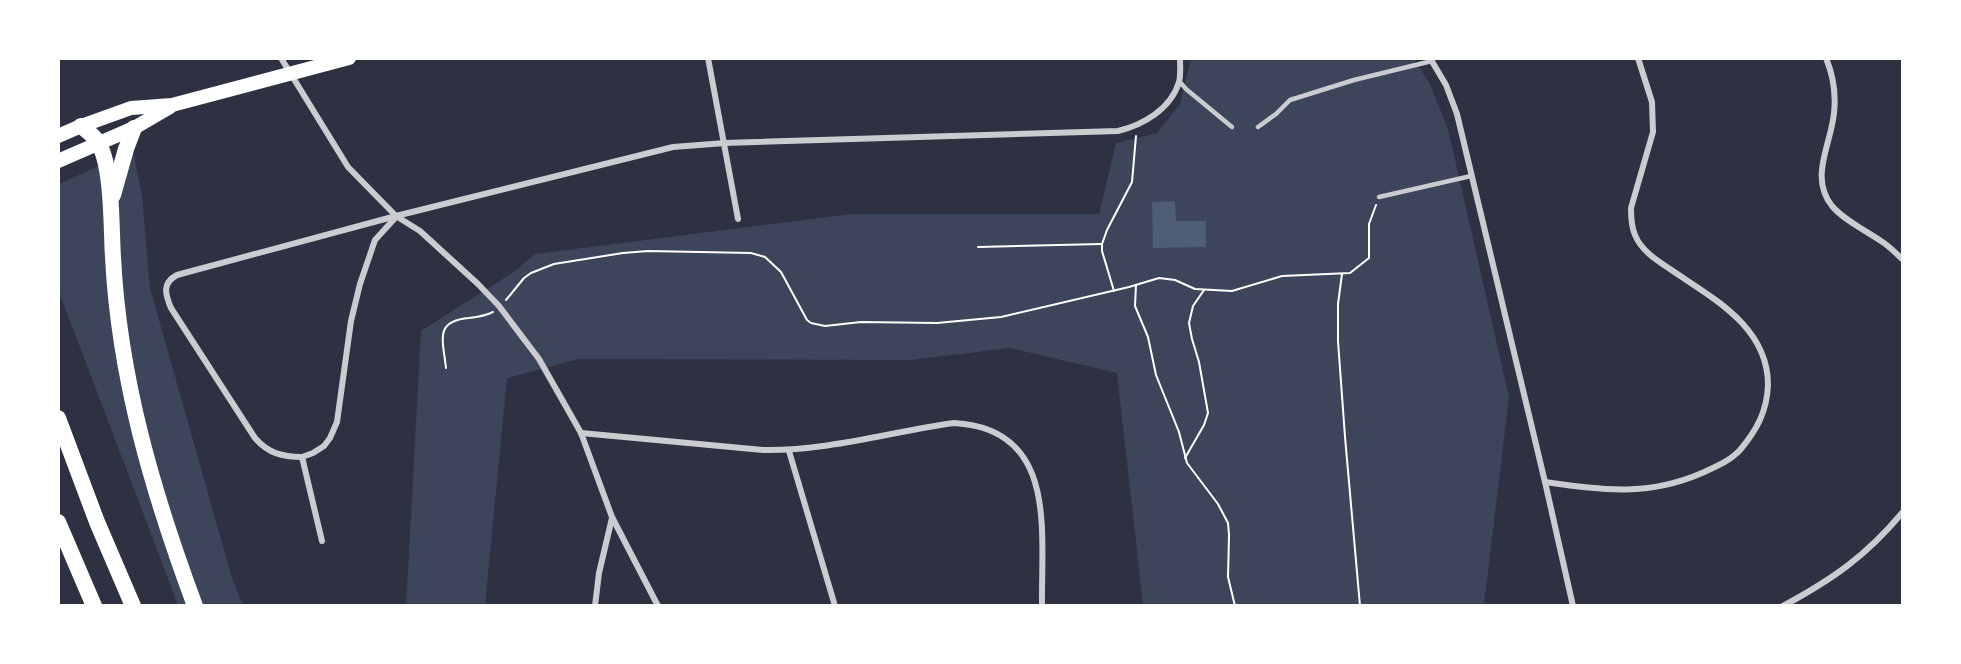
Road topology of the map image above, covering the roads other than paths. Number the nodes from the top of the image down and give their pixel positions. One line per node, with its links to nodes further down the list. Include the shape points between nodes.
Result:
1 (281, 58): 8 (street)
2 (349, 58): 8 (main road)
3 (708, 58): 17 (street)
4 (1180, 58): 9 (street)
5 (1638, 58): 29 (street, via 1652,102 1653,132 1630,208 1635,236 1656,259 1732,312 1747,327 1764,358 1768,377 1763,415 1736,454 1692,478 1627,491)
6 (1826, 58): 24 (street, via 1835,111 1821,169 1825,194 1845,218)
7 (1431, 60): 12 (lane, via 1290,100); 19 (street, via 1457,114)
8 (290, 74): 10 (main road); 22 (street, via 348,166)
9 (1179, 81): 13 (lane); 17 (street, via 1171,99 1160,110 1133,128 1118,131)
10 (172, 105): 11 (main road, via 130,108); 14 (main road)
11 (81, 126): 15 (main road); 16 (highway)
12 (1258, 126)
13 (1232, 127)
14 (134, 128): 16 (main road); 21 (highway)
15 (58, 136)
16 (98, 142): 18 (main road); 21 (highway, via 105,159)
17 (725, 143): 22 (street, via 673,147); 23 (street)
18 (58, 161)
19 (1472, 176): 20 (lane); 29 (street)
20 (1379, 197)
21 (111, 202): 36 (highway, via 115,299 128,385 151,479)
22 (396, 216): 26 (street, via 420,231 499,306 539,359); 28 (street, via 375,240 360,284 334,430 324,446); 28 (street, via 177,275 166,285 171,308 262,447 275,454)
23 (738, 219)
24 (1902, 259)
25 (58, 417): 35 (highway)
26 (581, 433): 27 (street); 31 (street)
27 (789, 451): 39 (street); 40 (street, via 954,423 989,429 1005,438 1026,459 1038,494)
28 (302, 457): 33 (street)
29 (1545, 482): 41 (street)
30 (1902, 513): 42 (street, via 1850,566)
31 (612, 517): 37 (street); 38 (street)
32 (58, 522): 34 (highway)
33 (322, 541)
34 (93, 606)
35 (133, 606)
36 (195, 606)
37 (595, 606)
38 (658, 606)
39 (835, 606)
40 (1042, 606)
41 (1573, 606)
42 (1783, 606)

